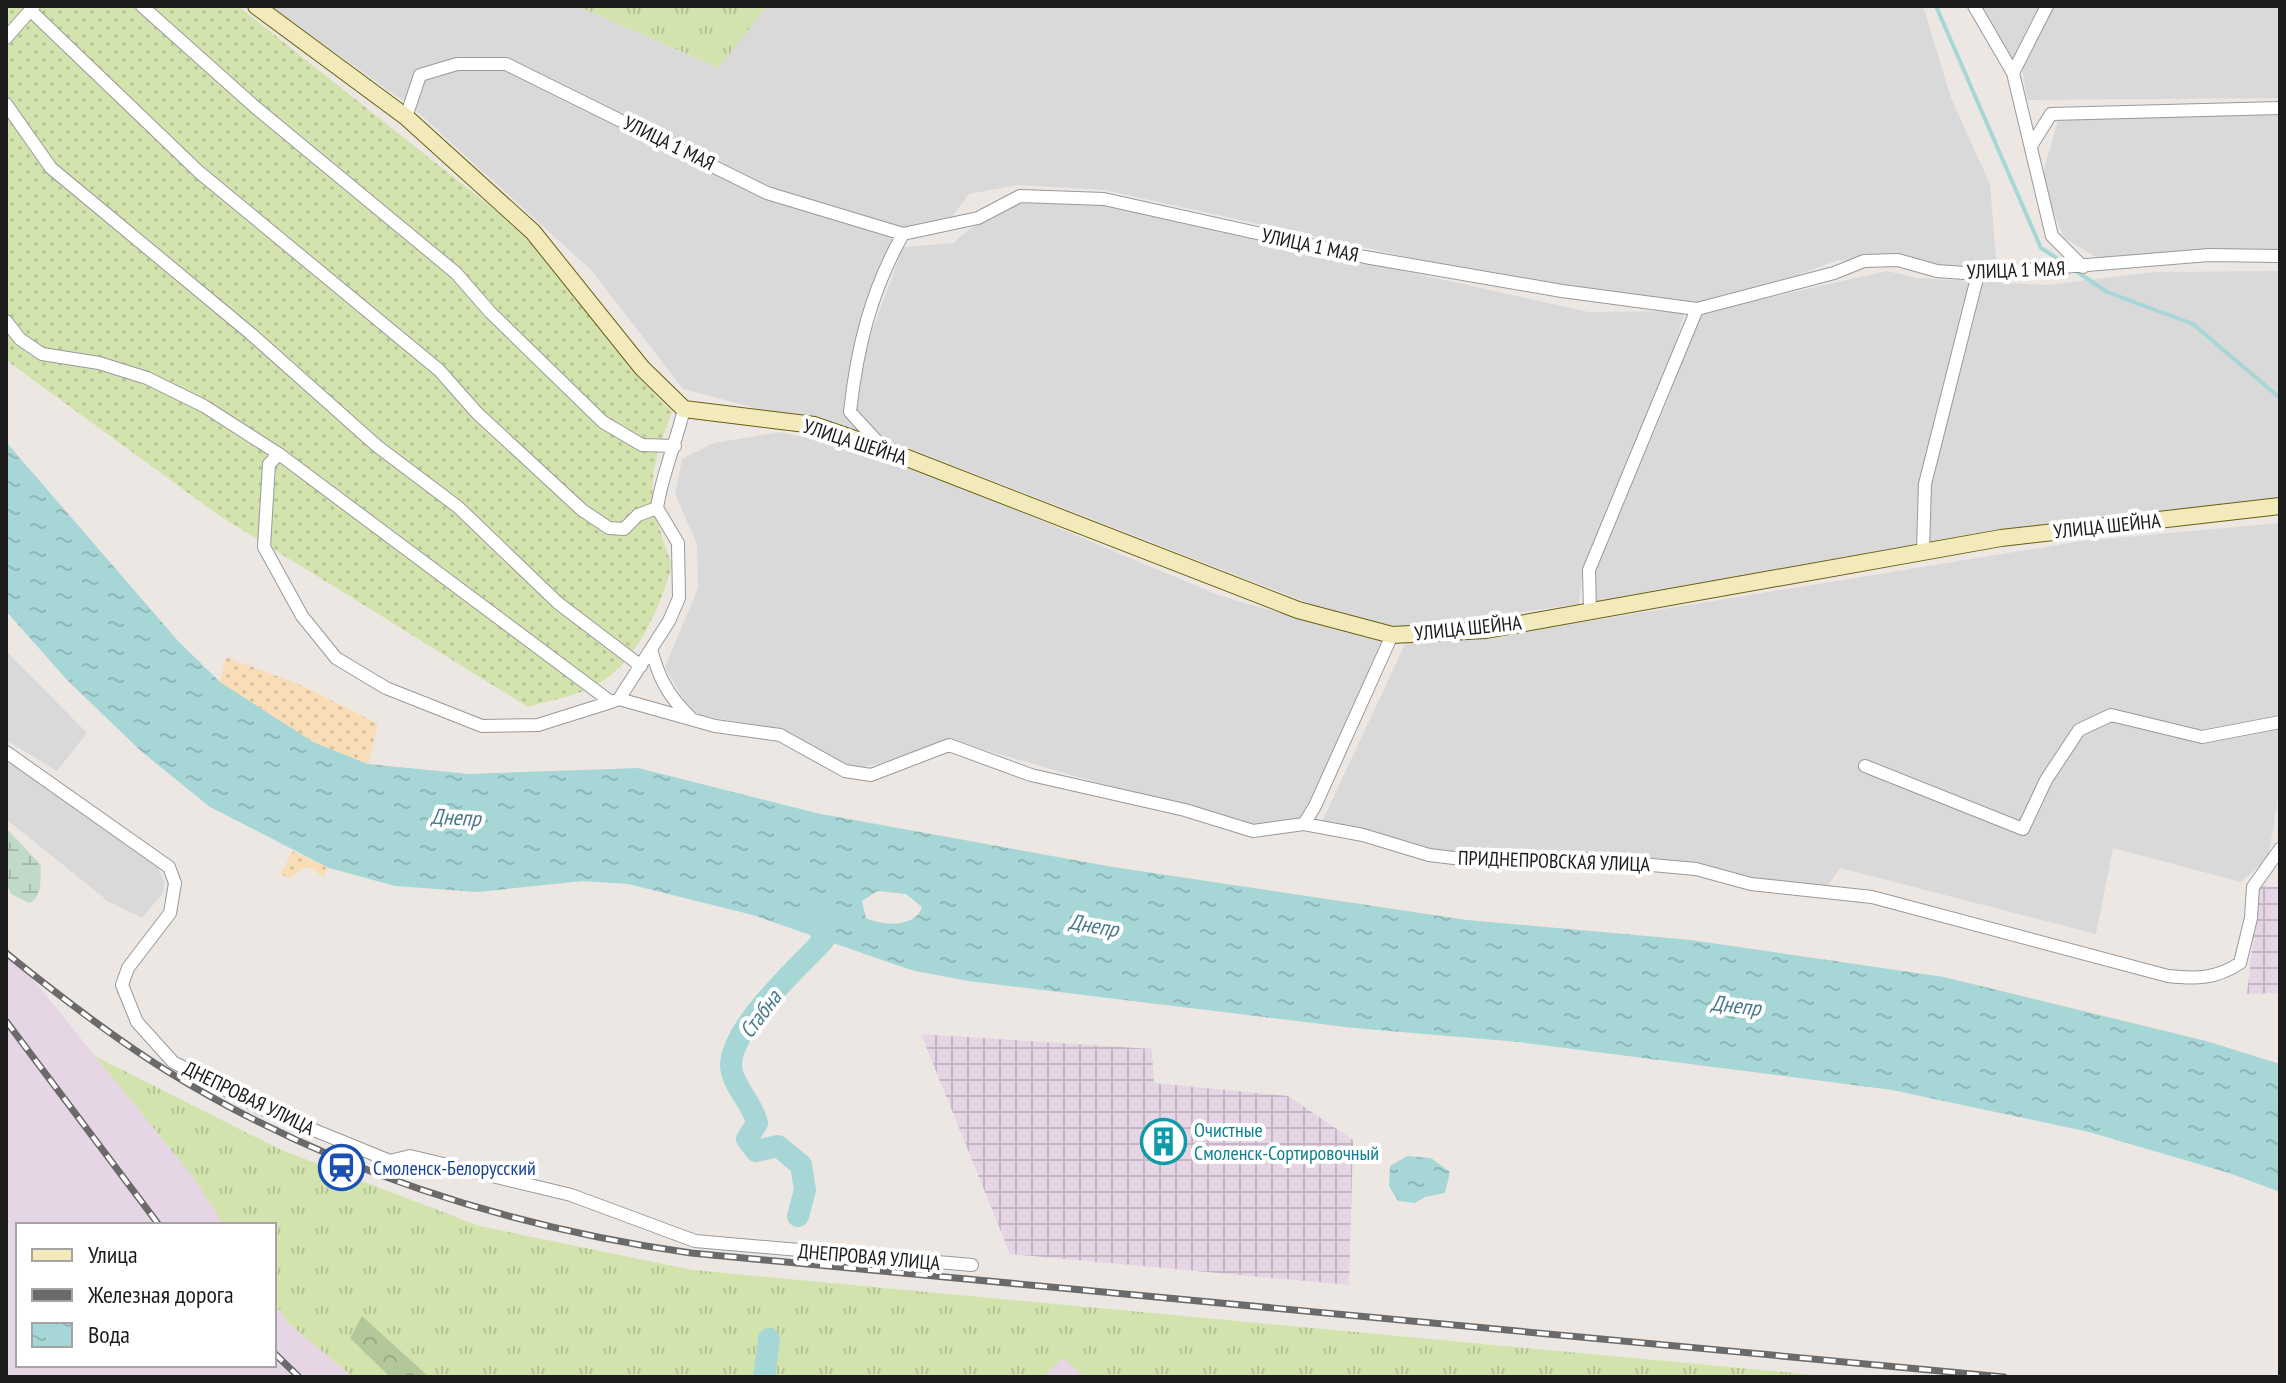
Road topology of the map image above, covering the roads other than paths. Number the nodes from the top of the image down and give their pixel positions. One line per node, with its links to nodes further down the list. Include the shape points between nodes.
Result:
1 (142, 6): 19 (street, via 456,273 603,422 642,445)
2 (256, 6): 10 (street)
3 (1974, 6): 7 (street)
4 (2047, 6): 7 (street)
5 (32, 8): 6 (street); 23 (street, via 199,172 439,370 477,413 582,510 609,528 624,529 638,515)
6 (6, 38)
7 (2013, 73): 11 (street)
8 (6, 104): 28 (street, via 51,168 377,446 458,507 558,603)
9 (2280, 108): 11 (street, via 2051,114)
10 (406, 117): 12 (street, УЛИЦА 1 МАЯ, via 420,75 457,64 506,64 767,193); 18 (street, via 533,232 642,368)
11 (2031, 146): 14 (street, via 2052,236)
12 (903, 234): 16 (street, УЛИЦА 1 МАЯ, via 978,218 1020,196 1104,199 1365,257); 20 (street, via 880,275 856,353 850,412)
13 (2280, 256): 14 (street, УЛИЦА 1 МАЯ, via 2209,255)
14 (2083, 267): 15 (street, УЛИЦА 1 МАЯ)
15 (1978, 274): 16 (street, УЛИЦА 1 МАЯ, via 1937,271 1898,260 1864,261); 24 (street, via 1925,484)
16 (1697, 309): 25 (street, via 1589,570)
17 (6, 321): 21 (street, via 42,354 147,378 204,406)
18 (684, 409): 19 (street); 20 (street, УЛИЦА ШЕЙНА, via 814,425)
19 (675, 446): 23 (street)
20 (884, 449): 26 (street, УЛИЦА ШЕЙНА, via 1298,610)
21 (279, 454): 29 (street); 29 (street, via 269,464 264,547 302,616 336,658 386,688 482,726 538,725)
22 (2280, 506): 24 (street, УЛИЦА ШЕЙНА)
23 (657, 508): 27 (street, via 678,543 679,598)
24 (1923, 550): 25 (street, УЛИЦА ШЕЙНА)
25 (1590, 612): 26 (street, УЛИЦА ШЕЙНА, via 1486,630)
26 (1392, 635): 34 (street)
27 (651, 649): 28 (street); 30 (street, via 670,698)
28 (641, 666): 29 (street)
29 (615, 700): 30 (street, ПРИДНЕПРОВСКАЯ УЛИЦА)
30 (692, 719): 34 (street, ПРИДНЕПРОВСКАЯ УЛИЦА, via 780,735 845,771 871,775 949,745 1031,775 1253,831)
31 (2280, 722): 33 (street, via 2202,737 2111,715 2079,730 2046,780 2023,829)
32 (6, 752): 36 (street, ДНЕПРОВАЯ УЛИЦА, via 169,867 175,883 170,913 128,968 122,985 137,1022 173,1062 260,1108 390,1161 410,1156 571,1195 695,1241)
33 (1865, 766)
34 (1304, 824): 35 (street, ПРИДНЕПРОВСКАЯ УЛИЦА, via 1429,855 1495,863 1585,859 1696,869 1751,884 1872,897 2168,976 2197,979 2223,974 2240,963 2253,887)
35 (2280, 849)
36 (972, 1265)

